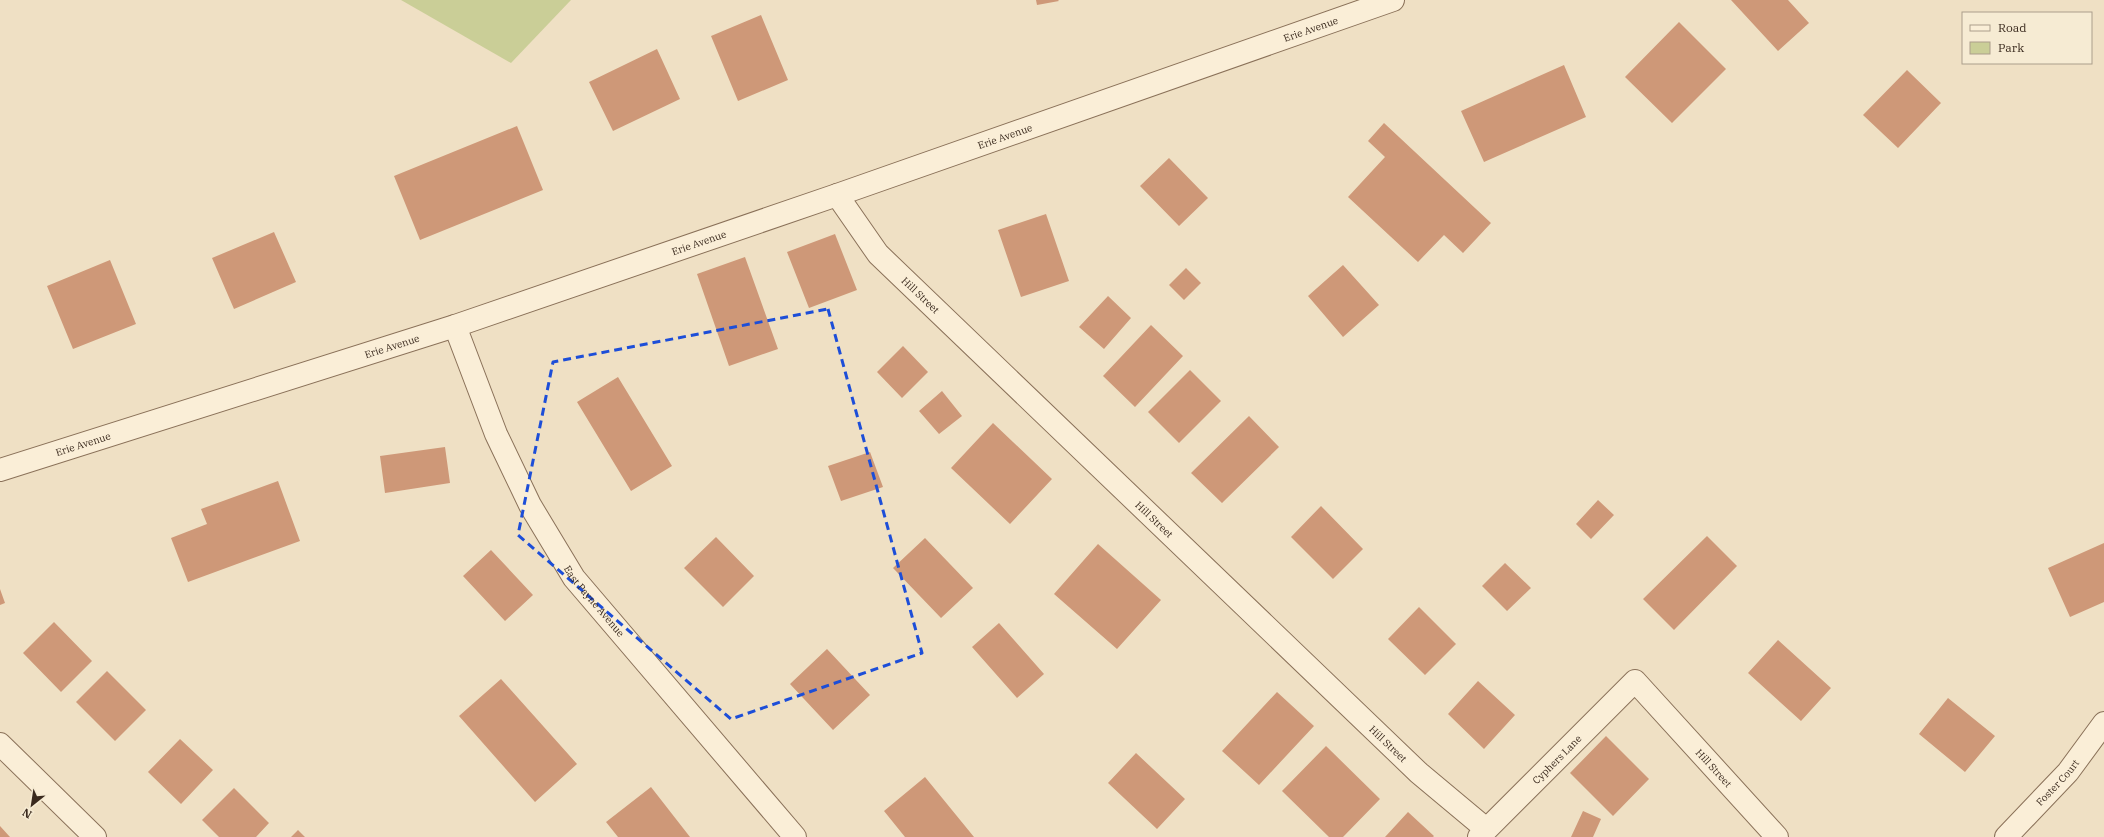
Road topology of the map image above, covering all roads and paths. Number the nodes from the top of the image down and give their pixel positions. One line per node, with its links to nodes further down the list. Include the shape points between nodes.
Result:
1 (1393, 0): 2 (street, Erie Avenue)
2 (837, 196): 3 (street, Erie Avenue); 8 (street, Hill Street, via 878,254)
3 (455, 326): 4 (street, Erie Avenue); 10 (street, East Payne Avenue, via 482,399 516,477 574,578)
4 (0, 470)
5 (1635, 681): 8 (street, Cyphers Lane); 11 (street, Hill Street)
6 (2104, 723): 12 (street, Foster Court, via 2068,772)
7 (0, 744): 9 (street)
8 (1482, 833)
9 (95, 837)
10 (795, 837)
11 (1777, 837)
12 (2006, 837)

